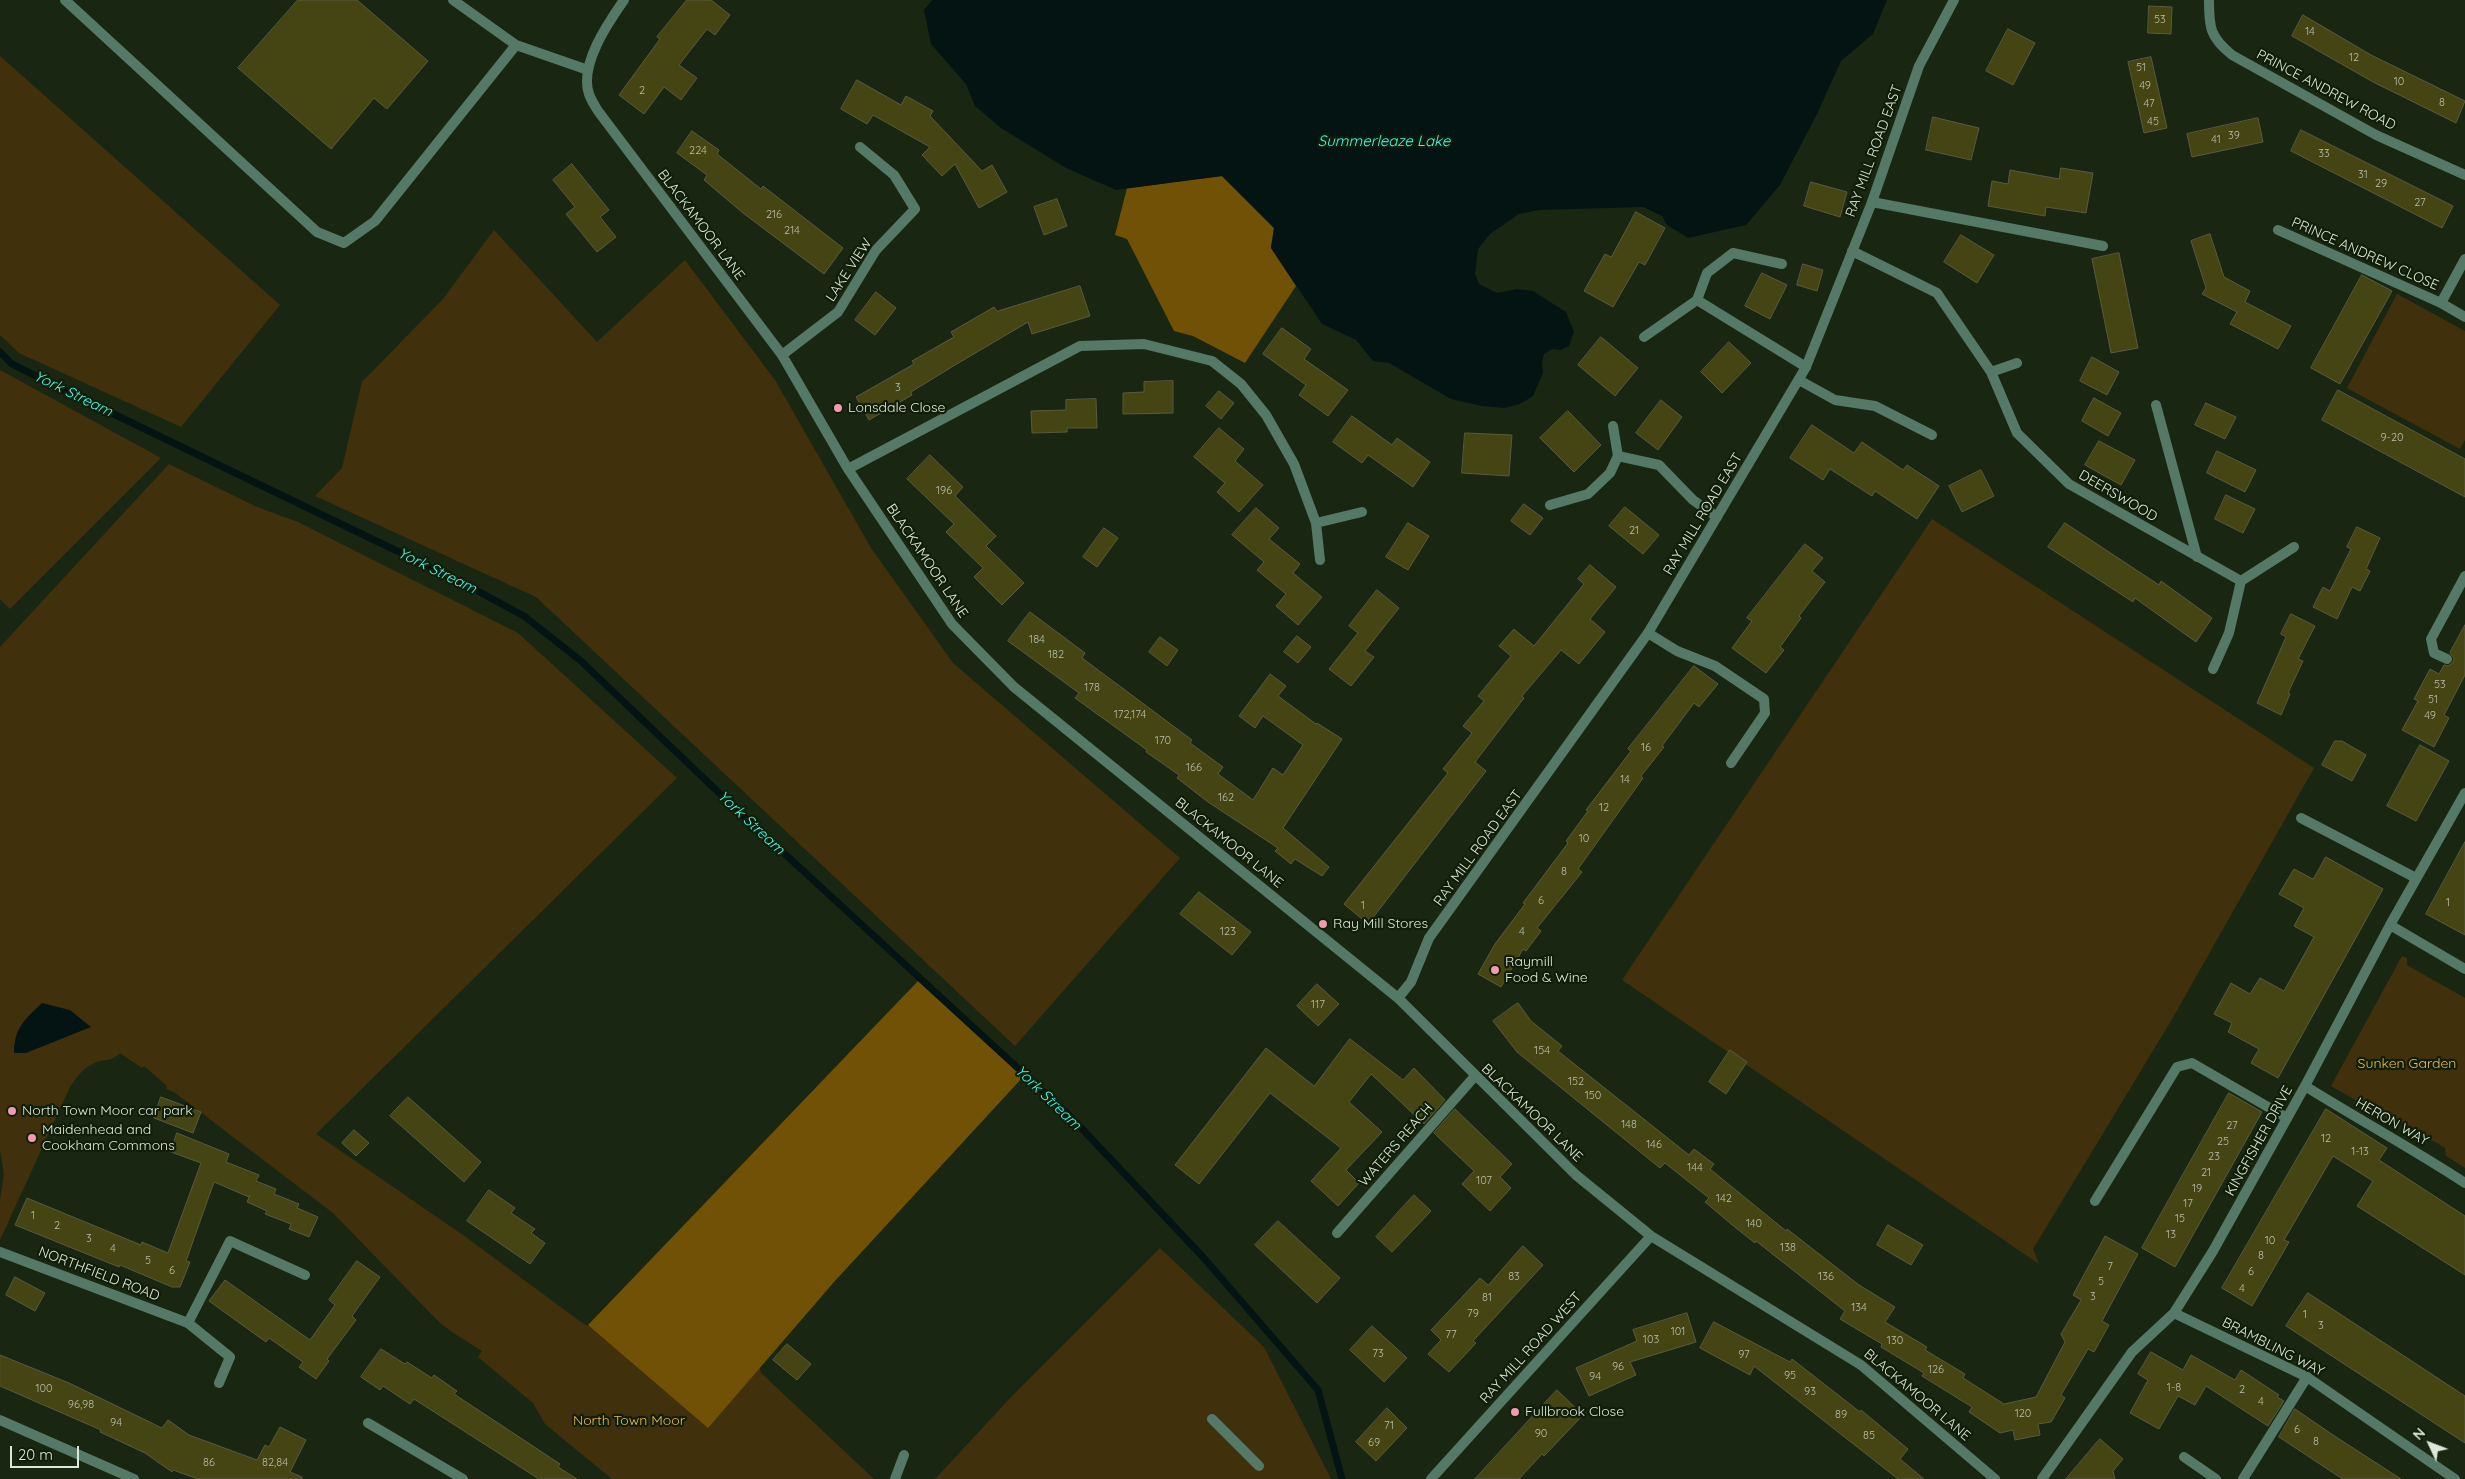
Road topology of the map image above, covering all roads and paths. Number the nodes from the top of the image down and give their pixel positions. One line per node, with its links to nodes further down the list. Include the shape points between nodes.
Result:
1 (65, 0): 6 (street, via 317,232 344,243 375,221)
2 (453, 0): 6 (street)
3 (624, 0): 7 (street, via 606,27)
4 (1954, 0): 10 (street, RAY MILL ROAD EAST, via 1919,66)
5 (2209, 0): 9 (street, PRINCE ANDREW ROAD, via 2209,19 2216,42 2232,55 2376,135)
6 (516, 45): 7 (street)
7 (588, 70): 20 (street, BLACKAMOOR LANE, via 588,92 598,112)
8 (860, 147): 20 (street, LAKE VIEW, via 894,175 915,209 876,250 838,312)
9 (2465, 175)
10 (1872, 202): 12 (street); 13 (street, RAY MILL ROAD EAST)
11 (2278, 230): 17 (street, PRINCE ANDREW CLOSE)
12 (2103, 246)
13 (1852, 251): 22 (street, RAY MILL ROAD EAST); 23 (street, DEERSWOOD, via 1937,293)
14 (2465, 259): 17 (street, PRINCE ANDREW CLOSE)
15 (1782, 264): 16 (street, via 1733,253 1707,273)
16 (1697, 300): 19 (street); 22 (street)
17 (2441, 303): 18 (street, PRINCE ANDREW CLOSE)
18 (2465, 317)
19 (1644, 337)
20 (782, 355): 29 (street, BLACKAMOOR LANE)
21 (2017, 363): 23 (street)
22 (1806, 367): 24 (street, RAY MILL ROAD EAST)
23 (1991, 372): 35 (street, DEERSWOOD, via 2017,434 2068,484)
24 (1799, 380): 27 (street, via 1835,400 1875,406); 32 (street, RAY MILL ROAD EAST)
25 (2156, 404): 35 (street)
26 (1613, 426): 28 (street)
27 (1932, 435)
28 (1618, 456): 30 (street, via 1610,473 1588,494); 32 (street, via 1658,465 1693,500)
29 (848, 469): 33 (street, via 1080,346 1144,344 1212,361 1241,384 1266,415 1294,464); 48 (street, BLACKAMOOR LANE, via 952,624 1014,688)
30 (1550, 505)
31 (1362, 512): 33 (street)
32 (1717, 517): 39 (street, RAY MILL ROAD EAST)
33 (1316, 523): 36 (street)
34 (2294, 547): 38 (street)
35 (2198, 557): 38 (street, DEERSWOOD)
36 (1320, 560)
37 (2465, 576): 40 (street, via 2431,639 2434,653)
38 (2241, 581): 41 (street, via 2228,633)
39 (1648, 633): 42 (street, via 1677,651 1715,666 1764,699 1765,713); 48 (street, RAY MILL ROAD EAST, via 1429,938 1411,982)
40 (2447, 659)
41 (2213, 669)
42 (1731, 763)
43 (2465, 793): 45 (street, KINGFISHER DRIVE)
44 (2301, 818): 45 (street)
45 (2416, 878): 46 (street, KINGFISHER DRIVE)
46 (2390, 925): 47 (street); 50 (street, KINGFISHER DRIVE)
47 (2465, 969)
48 (1398, 998): 49 (street, BLACKAMOOR LANE)
49 (1475, 1076): 54 (street, WATERS REACH); 55 (street, BLACKAMOOR LANE, via 1576,1175)
50 (2305, 1086): 51 (street, KINGFISHER DRIVE); 52 (street, HERON WAY)
51 (2287, 1118): 53 (street, via 2192,1063 2177,1067); 58 (street, KINGFISHER DRIVE, via 2213,1251)
52 (2465, 1183)
53 (2095, 1201)
54 (1337, 1233)
55 (1651, 1236): 71 (street, RAY MILL ROAD WEST); 72 (street, BLACKAMOOR LANE, via 1861,1364)
56 (0, 1252): 59 (street, NORTHFIELD ROAD)
57 (305, 1275): 59 (street, via 230,1241)
58 (2174, 1313): 60 (street, BRAMBLING WAY); 73 (street, KINGFISHER DRIVE, via 2132,1352)
59 (188, 1323): 61 (street, NORTHFIELD ROAD, via 230,1357)
60 (2306, 1377): 75 (street); 76 (street, BRAMBLING WAY)
61 (219, 1383)
62 (1212, 1419): 67 (street)
63 (0, 1420): 68 (street)
64 (368, 1423): 69 (street)
65 (904, 1455): 70 (street)
66 (2184, 1457): 74 (street)
67 (1259, 1466)
68 (134, 1479)
69 (464, 1479)
70 (896, 1479)
71 (1431, 1479)
72 (1995, 1479)
73 (2042, 1479)
74 (2216, 1479)
75 (2243, 1479)
76 (2455, 1479)

